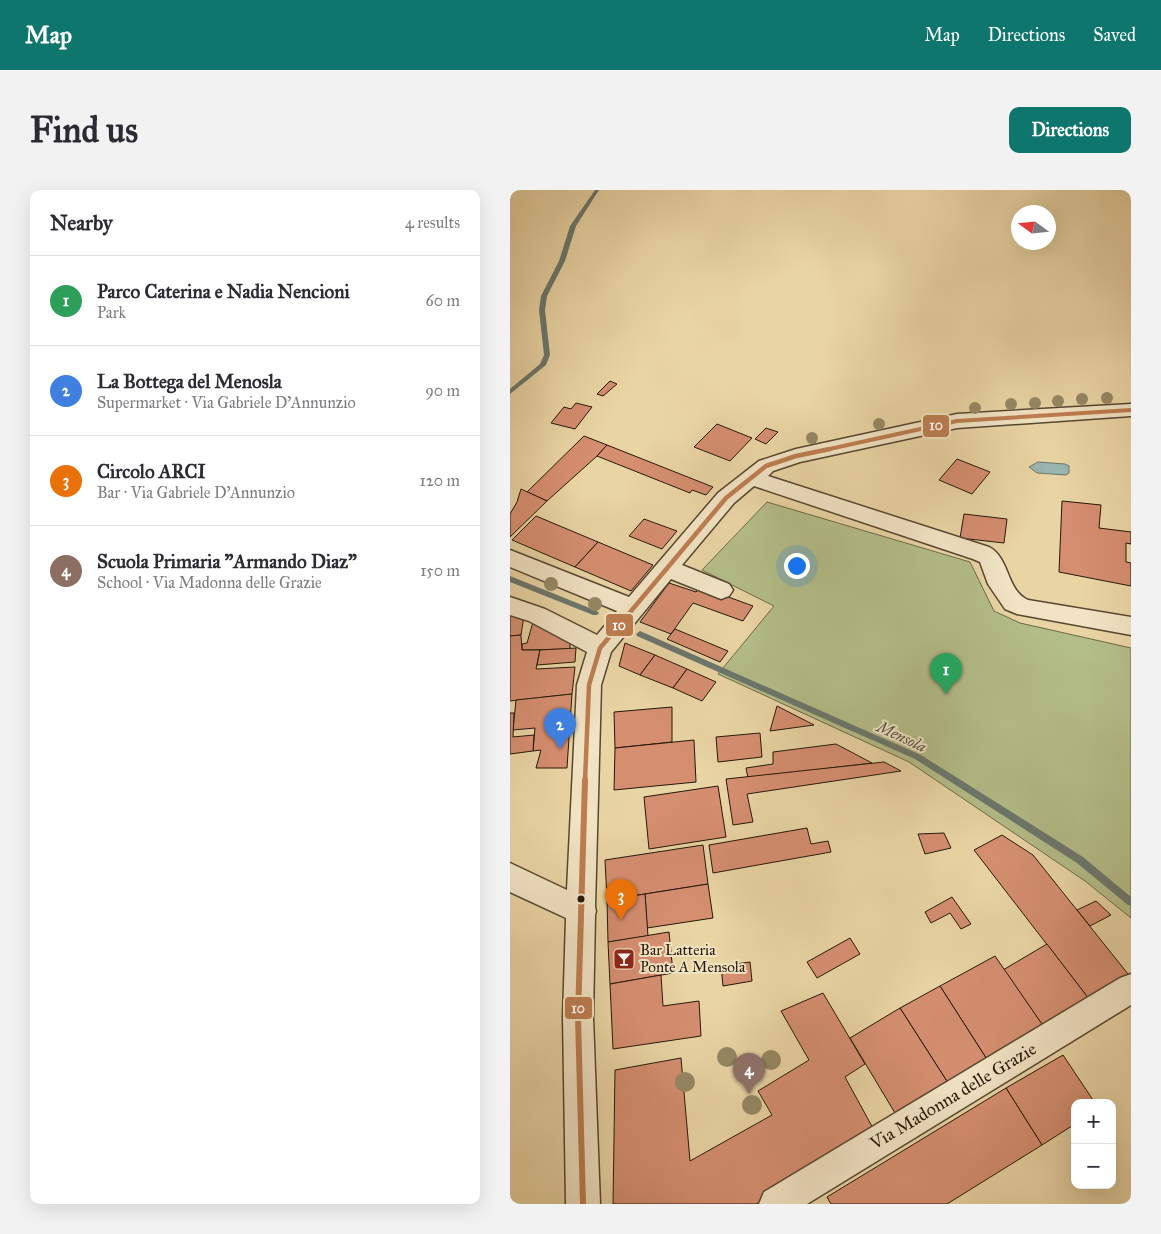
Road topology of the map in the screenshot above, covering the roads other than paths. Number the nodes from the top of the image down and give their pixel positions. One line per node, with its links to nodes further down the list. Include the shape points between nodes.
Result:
1 (1131, 410): 2 (street, via 957,421 796,456 766,466)
2 (752, 478): 4 (street, via 726,498); 8 (street, via 981,553 989,557 1012,603)
3 (510, 558): 7 (street)
4 (666, 568): 5 (street); 7 (street)
5 (721, 590)
6 (510, 606): 9 (street)
7 (630, 611): 9 (street)
8 (1131, 626)
9 (604, 644): 11 (street, via 589,685)
10 (510, 876): 11 (street)
11 (582, 911): 13 (street, via 578,1016)
12 (1131, 988): 14 (street, Via Madonna delle Grazie)
13 (583, 1204)
14 (776, 1204)

